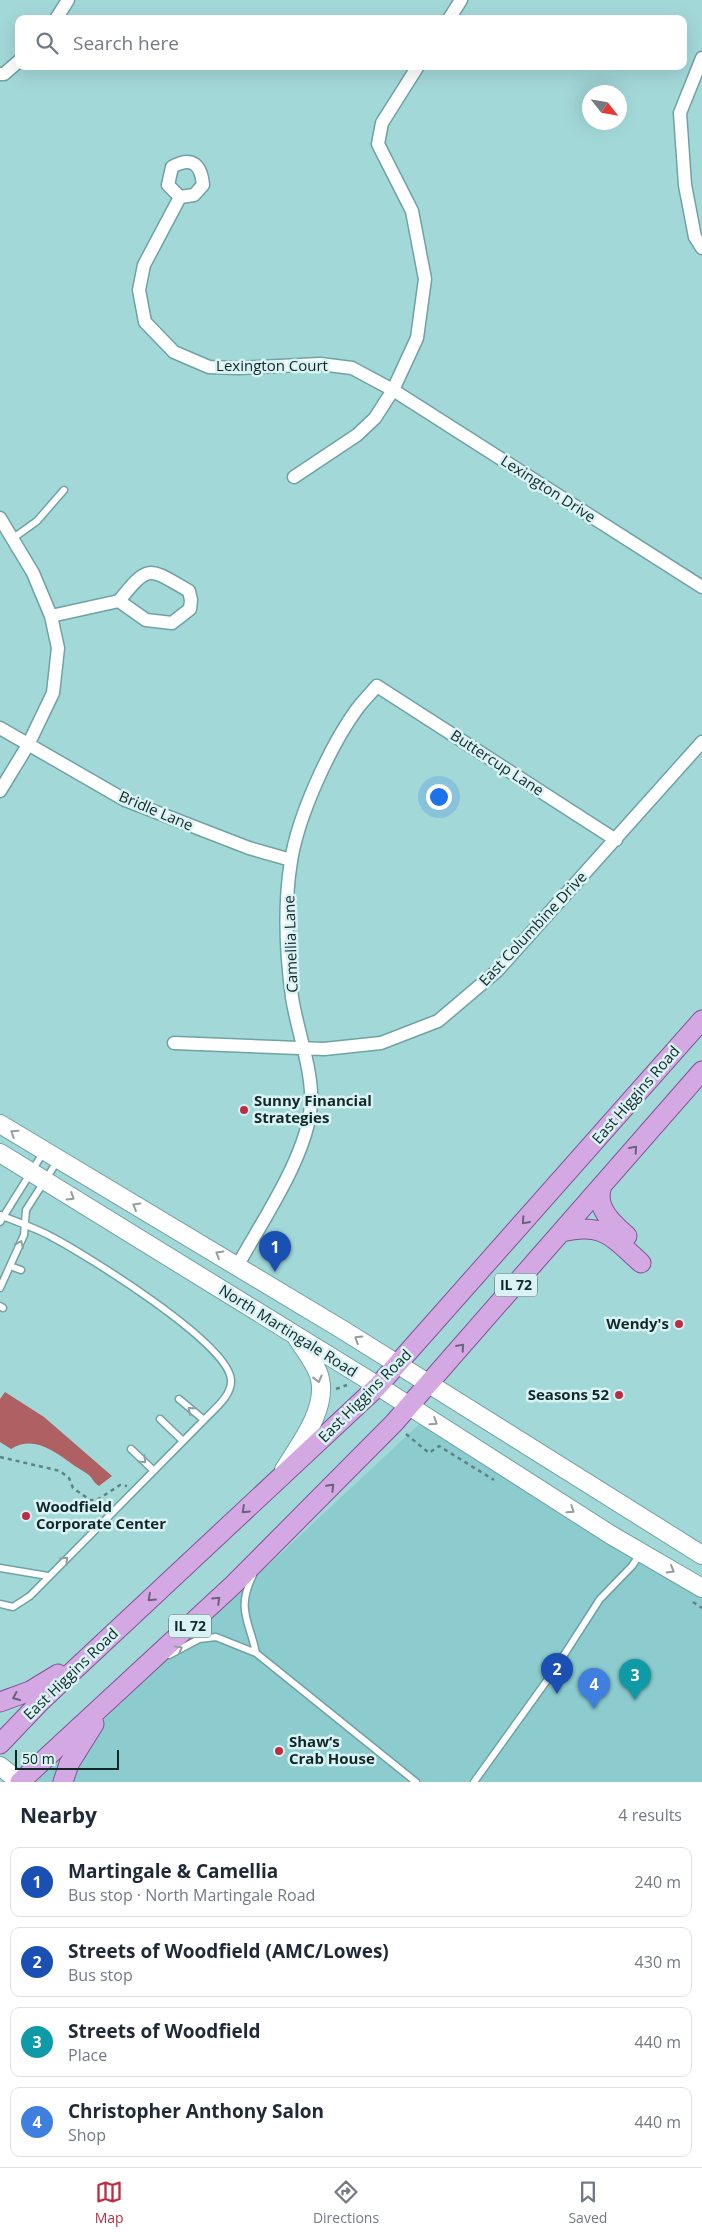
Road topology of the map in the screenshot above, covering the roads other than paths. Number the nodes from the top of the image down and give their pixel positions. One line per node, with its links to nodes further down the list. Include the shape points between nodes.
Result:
1 (68, 0): 3 (street)
2 (461, 0): 4 (street)
3 (59, 15)
4 (452, 15)
5 (702, 58): 10 (street, via 680,113 685,185 695,237)
6 (15, 63): 8 (street)
7 (415, 70): 11 (street, via 382,123 378,144 412,211 426,279 417,338)
8 (2, 74)
9 (180, 196): 11 (street, Lexington Court, via 144,265 139,290 146,322 174,352 209,367 320,364 352,368)
10 (702, 248)
11 (394, 390): 12 (street, via 375,418 357,435); 16 (street, Lexington Drive)
12 (294, 477)
13 (64, 490): 15 (lane, via 37,521)
14 (0, 518): 15 (street)
15 (12, 539): 18 (street)
16 (702, 588)
17 (119, 602): 17 (street, via 146,620 172,623 190,609 191,600 189,591 156,573 149,573 137,578); 18 (street)
18 (51, 616): 22 (street, via 58,648 53,693)
19 (377, 686): 24 (street, Buttercup Lane); 25 (street, Camellia Lane, via 357,709 334,747 301,821)
20 (0, 728): 22 (street, Bridle Lane)
21 (702, 742): 24 (street, East Columbine Drive)
22 (28, 745): 23 (street); 25 (street, Bridle Lane, via 125,800 249,848)
23 (2, 784)
24 (616, 840): 28 (street, East Columbine Drive, via 498,972 438,1021 381,1043)
25 (291, 860): 28 (street, Camellia Lane, via 287,918 289,976)
26 (702, 1020): 43 (main road, East Higgins Road / IL 72, one-way to 43)
27 (174, 1043): 28 (street, East Columbine Drive)
28 (303, 1049): 38 (street, Camellia Lane, via 311,1103 308,1126 286,1178)
29 (702, 1071): 34 (main road, IL 72, one-way to 29)
30 (0, 1124): 32 (street, North Martingale Road, one-way to 30)
31 (0, 1153): 33 (street, North Martingale Road)
32 (51, 1156): 33 (lane); 33 (lane); 38 (street, North Martingale Road, one-way to 32)
33 (38, 1176): 35 (lane); 36 (lane); 42 (street, North Martingale Road, one-way to 42)
34 (602, 1186): 37 (main road, IL 72); 37 (main road, via 602,1206 610,1221 645,1258 604,1232 579,1228)
35 (1, 1217): 36 (lane)
36 (24, 1224): 39 (lane, one-way to 36, via 24,1235); 49 (lane, via 51,1236 137,1289 216,1355 228,1370 230,1388)
37 (562, 1232): 44 (main road, IL 72, one-way to 37)
38 (238, 1265): 43 (street, North Martingale Road, one-way to 38)
39 (10, 1266): 40 (lane); 41 (lane)
40 (21, 1270)
41 (0, 1288)
42 (296, 1336): 45 (street, North Martingale Road); 53 (street, one-way to 53, via 320,1378 320,1396 311,1424)
43 (399, 1365): 44 (street, North Martingale Road); 45 (main road, East Higgins Road / IL 72)
44 (429, 1383): 47 (main road, IL 72); 55 (street, North Martingale Road)
45 (378, 1386): 47 (street, North Martingale Road); 53 (main road, East Higgins Road / IL 72)
46 (179, 1399): 49 (lane, one-way to 46)
47 (409, 1406): 54 (street, North Martingale Road, one-way to 54); 56 (main road, IL 72, one-way to 47)
48 (160, 1419): 50 (lane)
49 (204, 1420): 50 (lane)
50 (183, 1441): 52 (lane)
51 (131, 1449): 52 (lane, one-way to 52)
52 (154, 1471): 58 (lane, one-way to 52)
53 (278, 1480): 62 (main road, East Higgins Road / IL 72, one-way to 62)
54 (640, 1553): 59 (street, North Martingale Road, one-way to 59); 71 (lane, via 600,1599 554,1672)
55 (702, 1555)
56 (261, 1557): 61 (lane, via 250,1582 244,1613); 63 (main road, IL 72, one-way to 56)
57 (0, 1568): 58 (lane)
58 (48, 1576): 60 (lane, via 30,1596 13,1606)
59 (702, 1588)
60 (0, 1604)
61 (256, 1653): 63 (lane, one-way to 61, via 199,1639 216,1637); 70 (lane)
62 (89, 1656): 65 (main road, one-way to 65, via 30,1691); 66 (main road, East Higgins Road / IL 72)
63 (138, 1674): 64 (main road, IL 72)
64 (117, 1692): 68 (main road, IL 72); 69 (main road, via 84,1737)
65 (0, 1702)
66 (0, 1744)
67 (0, 1766): 68 (street)
68 (20, 1782)
69 (63, 1782)
70 (416, 1782)
71 (474, 1782)

